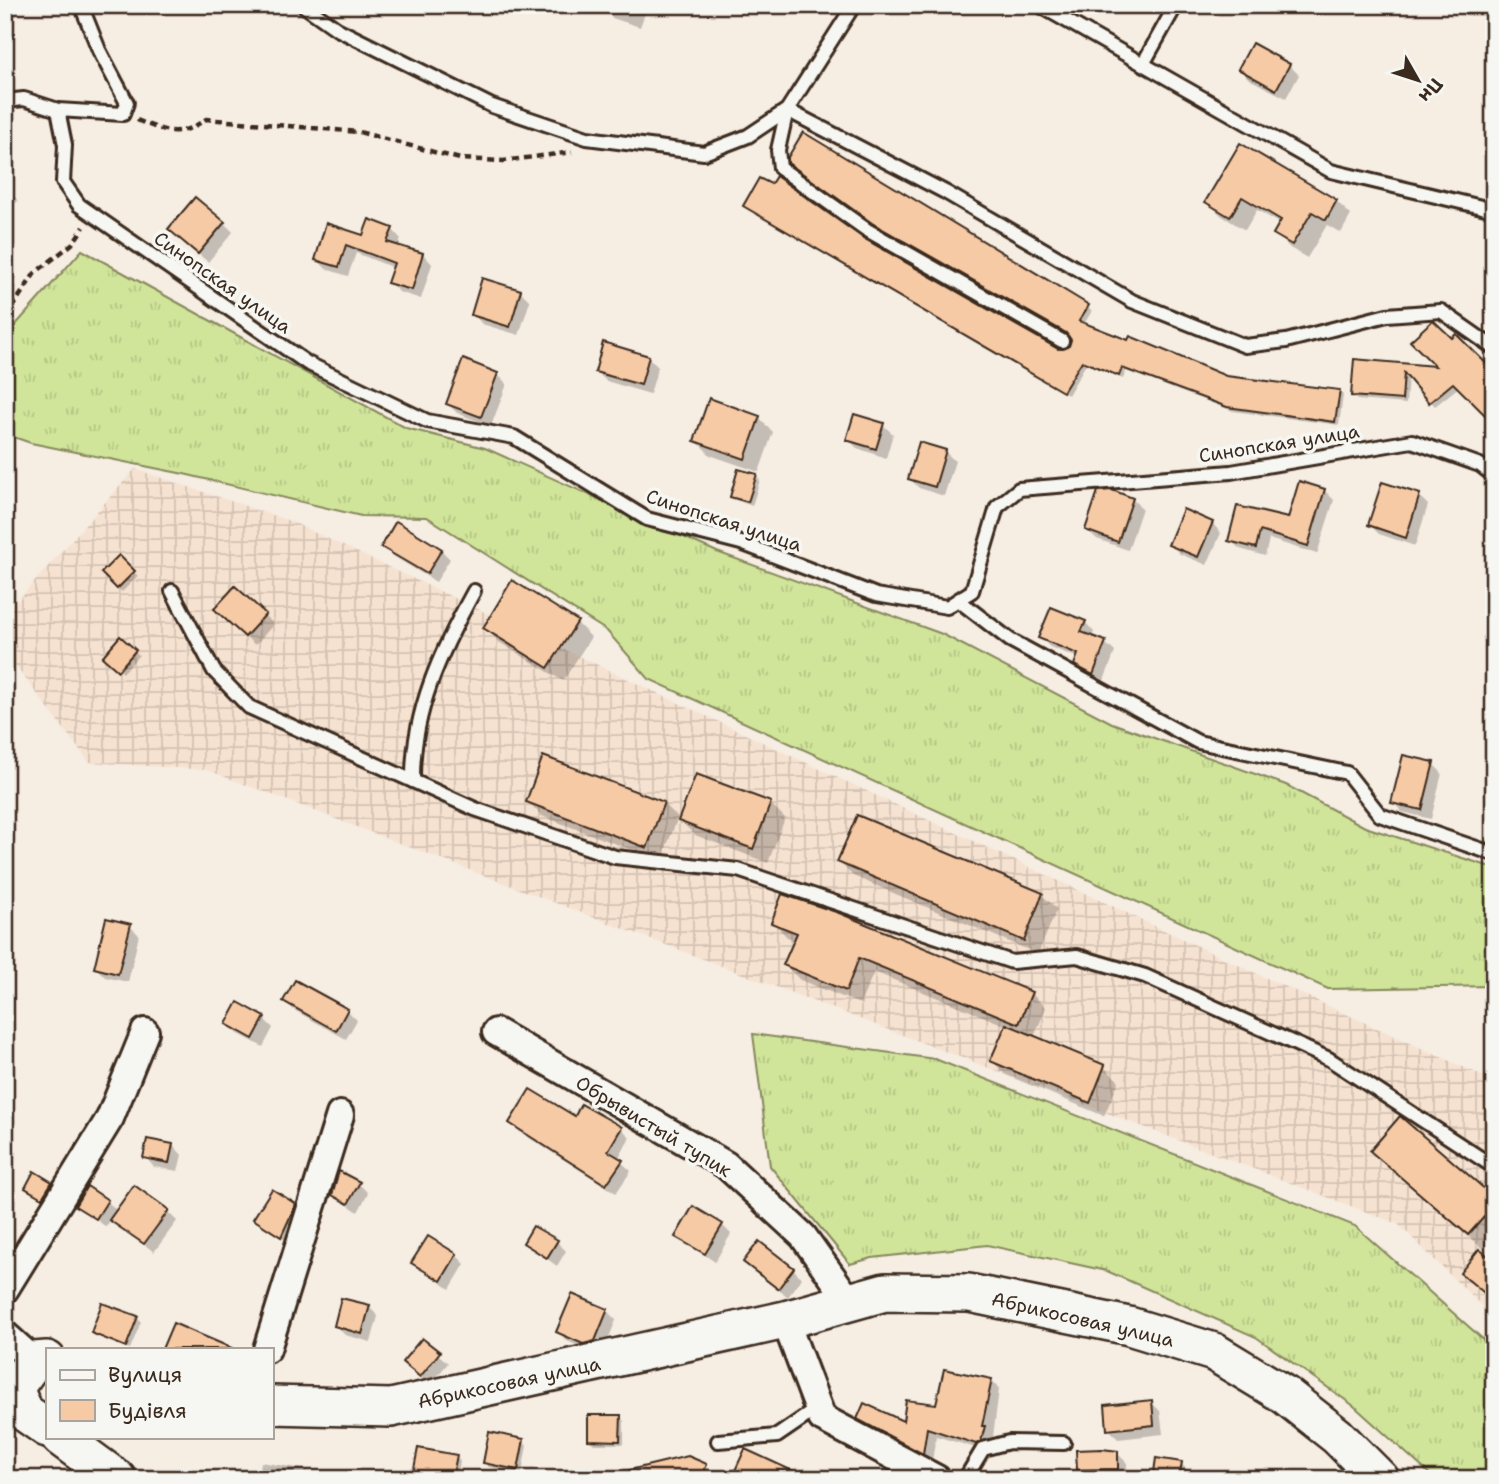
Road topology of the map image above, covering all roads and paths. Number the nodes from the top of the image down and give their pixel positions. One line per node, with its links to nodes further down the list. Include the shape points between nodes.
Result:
1 (81, 5): 10 (lane, via 127,103)
2 (303, 5): 11 (lane, via 337,29 492,106)
3 (854, 5): 9 (lane)
4 (1039, 5): 6 (lane)
5 (1177, 5): 6 (lane)
6 (1143, 64): 12 (lane, via 1331,171)
7 (5, 101): 8 (lane, via 24,99)
8 (58, 110): 10 (lane); 13 (lane, Синопская улица, via 65,145 63,182)
9 (788, 110): 11 (lane, via 747,136 704,153); 15 (lane, via 778,150 780,168 867,230); 16 (lane, via 945,192 1132,302 1245,346 1286,341 1387,316 1441,311)
10 (123, 114): 11 (path, via 167,132 189,131 206,119 359,132 460,159 503,161 566,154 576,150)
11 (580, 135)
12 (1494, 210)
13 (92, 215): 14 (path, via 72,244 35,273); 20 (lane, Синопская улица, via 307,363 427,421 514,437 647,519 741,543 876,595 947,607)
14 (5, 318)
15 (1062, 341)
16 (1494, 348)
17 (1494, 475): 20 (lane, Синопская улица, via 1480,465 1412,441 1231,472 1019,489 997,507 972,591)
18 (172, 591): 21 (lane, via 214,671 249,707)
19 (474, 591): 21 (lane, via 424,699 412,748)
20 (958, 600): 22 (lane, via 1010,640 1198,742 1347,773 1380,815)
21 (413, 781): 26 (lane, via 475,809 615,857 738,870 1012,962 1077,956 1145,976 1329,1059)
22 (1494, 853)
23 (145, 1032): 27 (street, via 110,1118)
24 (496, 1032): 28 (street, Обрывистый тупик, via 726,1165 803,1236)
25 (340, 1115): 31 (street)
26 (1494, 1167)
27 (5, 1289)
28 (850, 1302): 29 (main road, Абрикосовая улица); 42 (main road, Абрикосовая улица, via 885,1292 969,1293 1129,1326 1214,1352 1285,1395)
29 (785, 1320): 33 (main road, Абрикосовая улица, via 391,1408); 34 (street)
30 (5, 1335): 32 (street)
31 (267, 1348)
32 (25, 1373): 35 (main road, via 24,1412)
33 (273, 1405)
34 (818, 1409): 37 (lane, via 778,1436); 40 (street, via 822,1418)
35 (46, 1427)
36 (61, 1438): 39 (main road)
37 (718, 1441)
38 (1064, 1443): 41 (lane, via 1009,1442 983,1449)
39 (117, 1479)
40 (937, 1479)
41 (965, 1479)
42 (1380, 1479)

